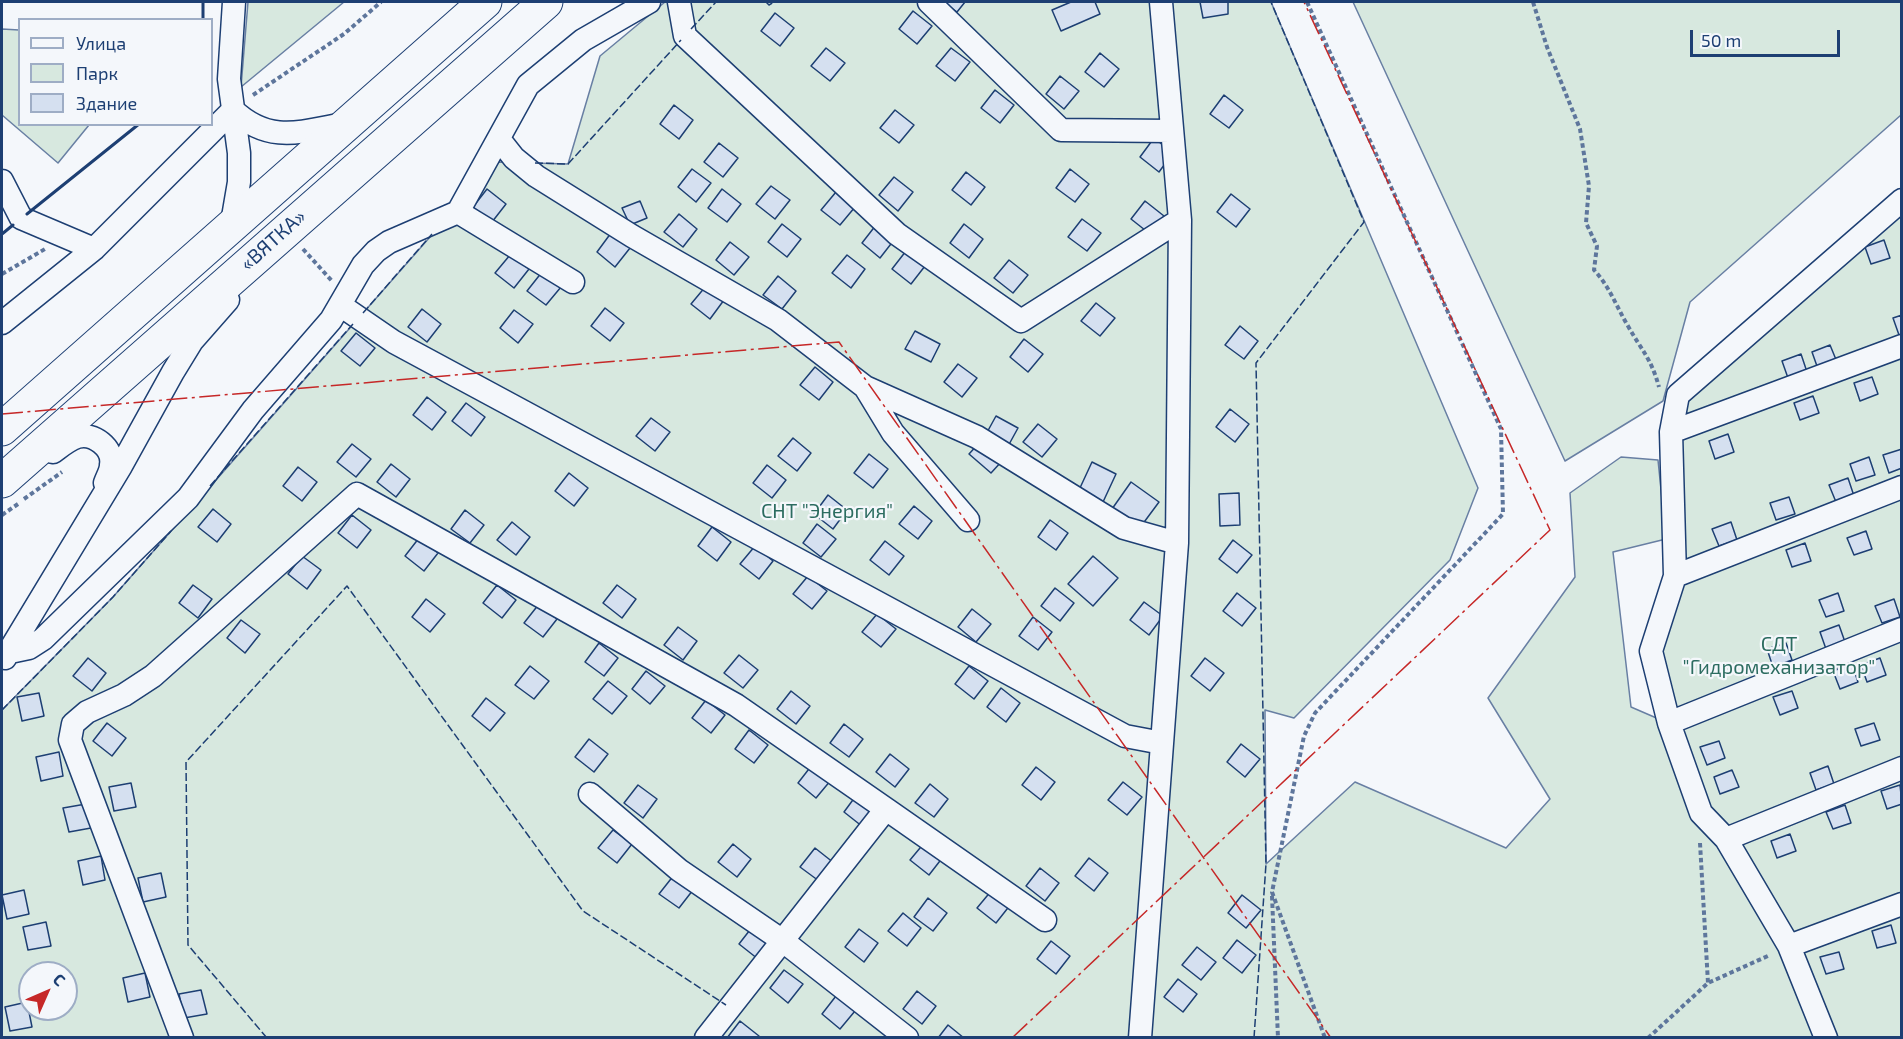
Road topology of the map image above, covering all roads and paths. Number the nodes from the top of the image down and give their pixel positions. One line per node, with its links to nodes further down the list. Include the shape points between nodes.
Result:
1 (234, 2): 11 (street, via 230,79)
2 (381, 2): 11 (path, via 344,34)
3 (485, 2): 12 (highway, «ВЯТКА»)
4 (546, 2): 15 (highway, «ВЯТКА»)
5 (649, 2): 14 (street, via 583,40 528,85)
6 (679, 2): 20 (street, via 685,36 897,234 1021,321)
7 (929, 2): 13 (street, via 1061,130)
8 (1161, 2): 13 (street)
9 (1307, 2): 51 (path, via 1502,429 1503,514 1315,713 1304,736)
10 (1533, 2): 32 (path, via 1580,129 1589,186 1586,223 1597,246 1594,270 1608,285 1652,362)
11 (233, 110): 12 (street, via 255,128 271,133 291,134); 21 (street, via 239,182); 24 (street)
12 (344, 124): 21 (highway, «ВЯТКА»)
13 (1171, 131): 20 (street)
14 (499, 139): 18 (street); 30 (street, via 536,176 778,320)
15 (352, 170): 34 (highway, «ВЯТКА»); 37 (street, via 192,342)
16 (2, 181): 19 (street)
17 (1902, 200): 32 (street, via 1678,395)
18 (458, 212): 26 (street); 27 (street, via 376,251)
19 (11, 217): 22 (street)
20 (1180, 220): 40 (street)
21 (232, 223): 31 (highway, «ВЯТКА»)
22 (65, 237): 24 (street); 25 (path)
23 (298, 244): 27 (path)
24 (94, 249): 28 (street)
25 (2, 274)
26 (573, 282)
27 (342, 300): 43 (street, via 331,320 253,410 188,498 43,639); 45 (street, via 394,342 1125,736)
28 (2, 323)
29 (1902, 346): 32 (street)
30 (865, 387): 39 (street, via 893,433); 40 (street, via 977,437 1124,528)
31 (2, 429)
32 (1671, 432): 41 (street)
33 (66, 469): 38 (path)
34 (2, 481)
35 (1902, 487): 41 (street)
36 (2, 491): 37 (street, via 68,441 86,436 101,443 111,457)
37 (102, 493): 43 (street)
38 (2, 515)
39 (968, 520)
40 (1177, 543): 45 (street)
41 (1675, 576): 44 (street, via 1652,651)
42 (1902, 629): 44 (street)
43 (6, 657)
44 (1669, 723): 49 (street)
45 (1162, 743): 60 (street)
46 (1902, 768): 50 (street)
47 (590, 794): 54 (street, via 680,870)
48 (886, 809): 53 (street); 54 (street); 57 (street, via 735,705 357,494 153,676 87,712 73,724 70,740)
49 (1701, 813): 50 (street); 56 (path)
50 (1726, 838): 55 (street)
51 (1272, 892): 61 (path); 62 (path)
52 (1902, 903): 55 (street)
53 (1045, 920)
54 (783, 941): 58 (street); 59 (street)
55 (1789, 946): 56 (path); 64 (street)
56 (1708, 983): 63 (path)
57 (182, 1038)
58 (706, 1038)
59 (908, 1038)
60 (1140, 1038)
61 (1278, 1038)
62 (1325, 1038)
63 (1648, 1038)
64 (1826, 1038)

